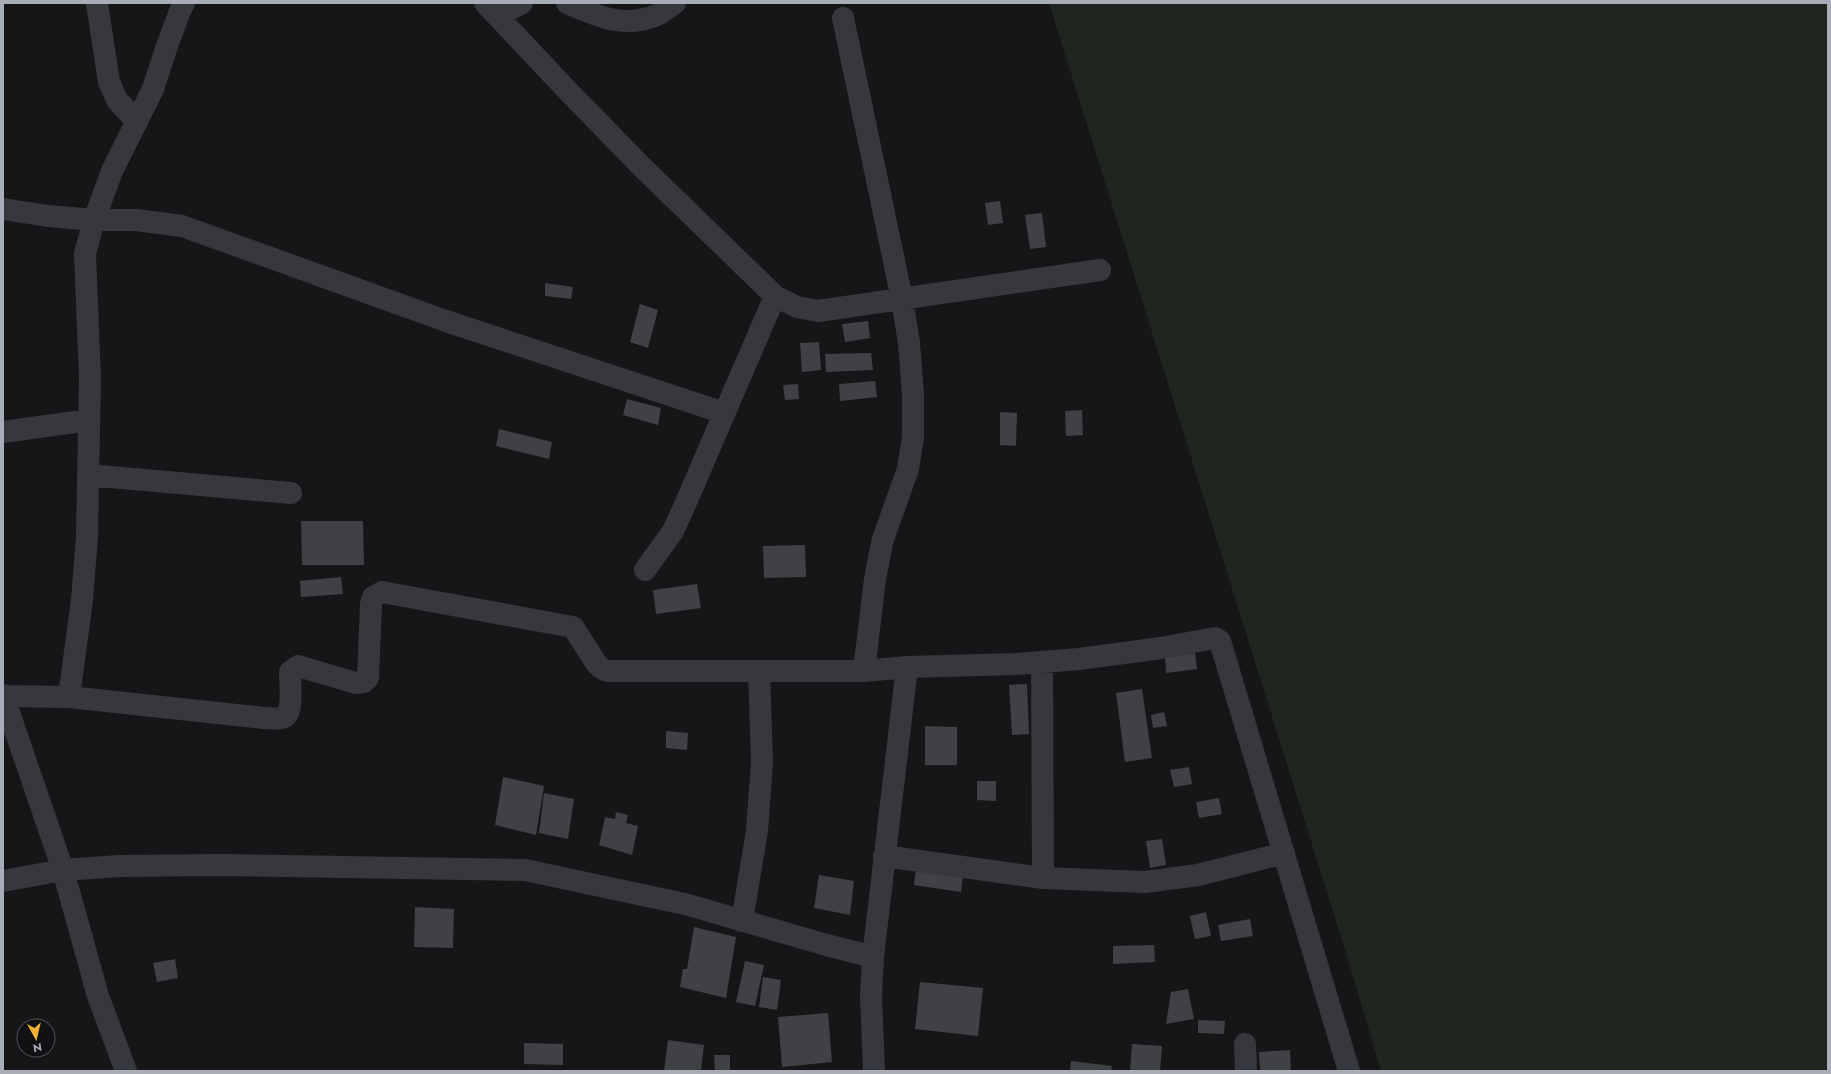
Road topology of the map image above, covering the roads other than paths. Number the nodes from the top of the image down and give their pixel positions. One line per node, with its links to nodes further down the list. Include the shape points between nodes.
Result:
1 (97, 3): 8 (street, via 109,82 117,100)
2 (184, 3): 8 (street, via 166,46 153,89)
3 (522, 3): 6 (street)
4 (567, 3): 5 (street, via 604,19 629,21 657,15)
5 (675, 3)
6 (492, 10): 12 (street, via 642,167)
7 (843, 18): 13 (street)
8 (137, 122): 10 (street, via 112,171)
9 (3, 209): 10 (street)
10 (94, 220): 14 (street, via 136,220 182,226 446,321); 15 (street, via 85,254)
11 (1100, 270): 13 (street)
12 (775, 296): 13 (street, via 797,308 818,311); 14 (street)
13 (902, 299): 22 (street, via 909,343 914,437 908,469 883,539 875,579)
14 (724, 413): 19 (street, via 673,531)
15 (89, 420): 16 (street); 17 (street)
16 (3, 432)
17 (88, 475): 18 (street); 25 (street, via 82,600)
18 (291, 493)
19 (645, 570)
20 (1042, 662): 21 (street); 26 (street, via 1218,639); 29 (street)
21 (907, 667): 22 (street); 27 (street)
22 (864, 671): 23 (street)
23 (759, 672): 25 (street, via 608,671 596,663 573,627 382,592 373,597 371,604 368,678 364,682 356,682 298,666 290,672 290,709 286,716 264,718); 31 (street, via 761,769 757,831)
24 (3, 696): 25 (street); 28 (street)
25 (69, 697)
26 (1284, 854): 29 (street, via 1198,875 1145,882); 37 (street)
27 (884, 856): 29 (street); 32 (street)
28 (63, 870): 30 (street); 31 (street, via 119,866 219,865 525,870 685,904); 34 (street, via 98,996)
29 (1043, 878)
30 (3, 881)
31 (742, 920): 32 (street)
32 (873, 957): 35 (street, via 871,996)
33 (1245, 1044): 36 (street)
34 (126, 1071)
35 (874, 1071)
36 (1246, 1071)
37 (1349, 1071)

